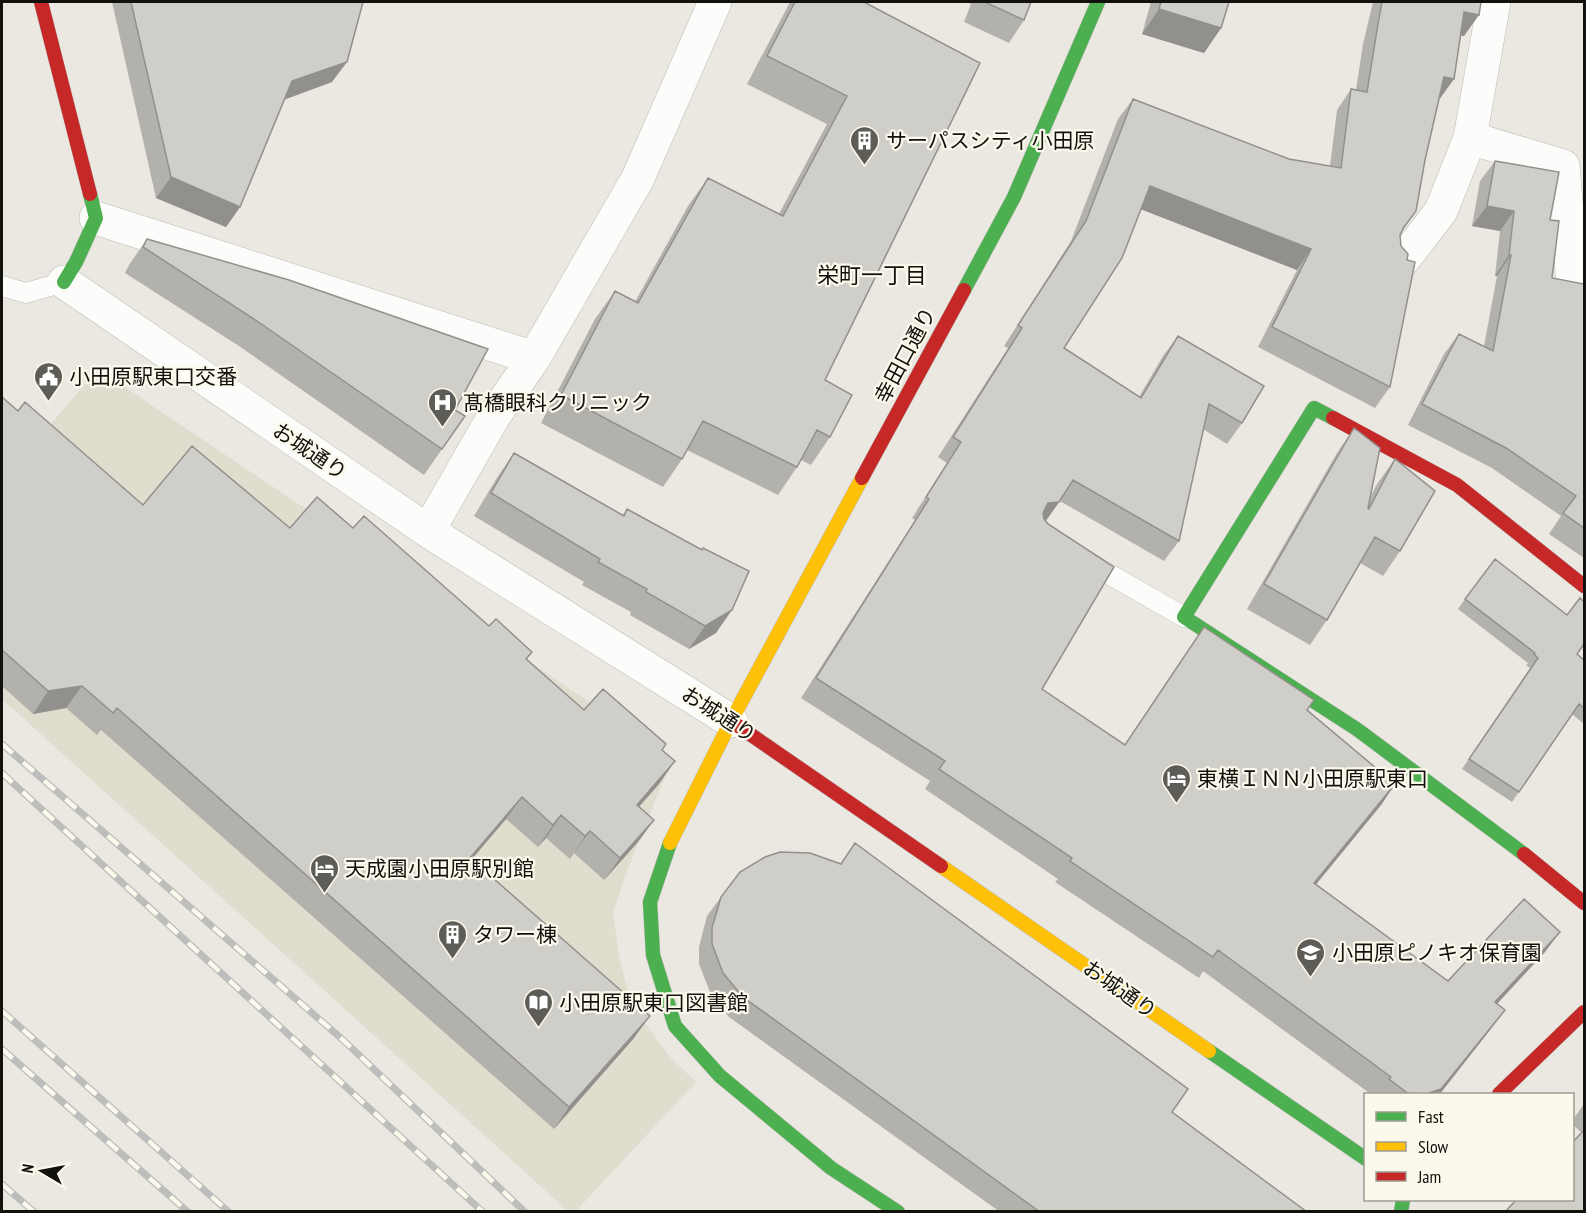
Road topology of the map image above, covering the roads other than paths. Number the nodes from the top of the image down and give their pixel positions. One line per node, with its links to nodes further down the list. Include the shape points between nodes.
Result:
1 (41, 2): 6 (street)
2 (715, 2): 11 (street, via 638,178)
3 (1098, 2): 16 (street, 幸田口通り, via 1014,198)
4 (1494, 2): 5 (street)
5 (1470, 138): 7 (street, via 1441,211); 9 (street, via 1563,166)
6 (96, 218): 8 (street); 11 (street)
7 (1404, 259)
8 (64, 282): 10 (lane, via 26,293); 12 (street, お城通り)
9 (1573, 283)
10 (2, 286)
11 (534, 358): 12 (street, via 494,417)
12 (428, 531): 16 (street, お城通り)
13 (1071, 552): 15 (lane)
14 (1584, 586): 15 (street, via 1457,485 1314,408)
15 (1184, 617): 17 (street, via 1358,730 1503,837)
16 (731, 721): 20 (street, お城通り); 21 (street, 幸田口通り, via 671,839 650,902 653,956 675,1026 720,1076 831,1168)
17 (1584, 903)
18 (1584, 1012): 19 (street)
19 (1501, 1093)
20 (1364, 1158)
21 (898, 1212)

